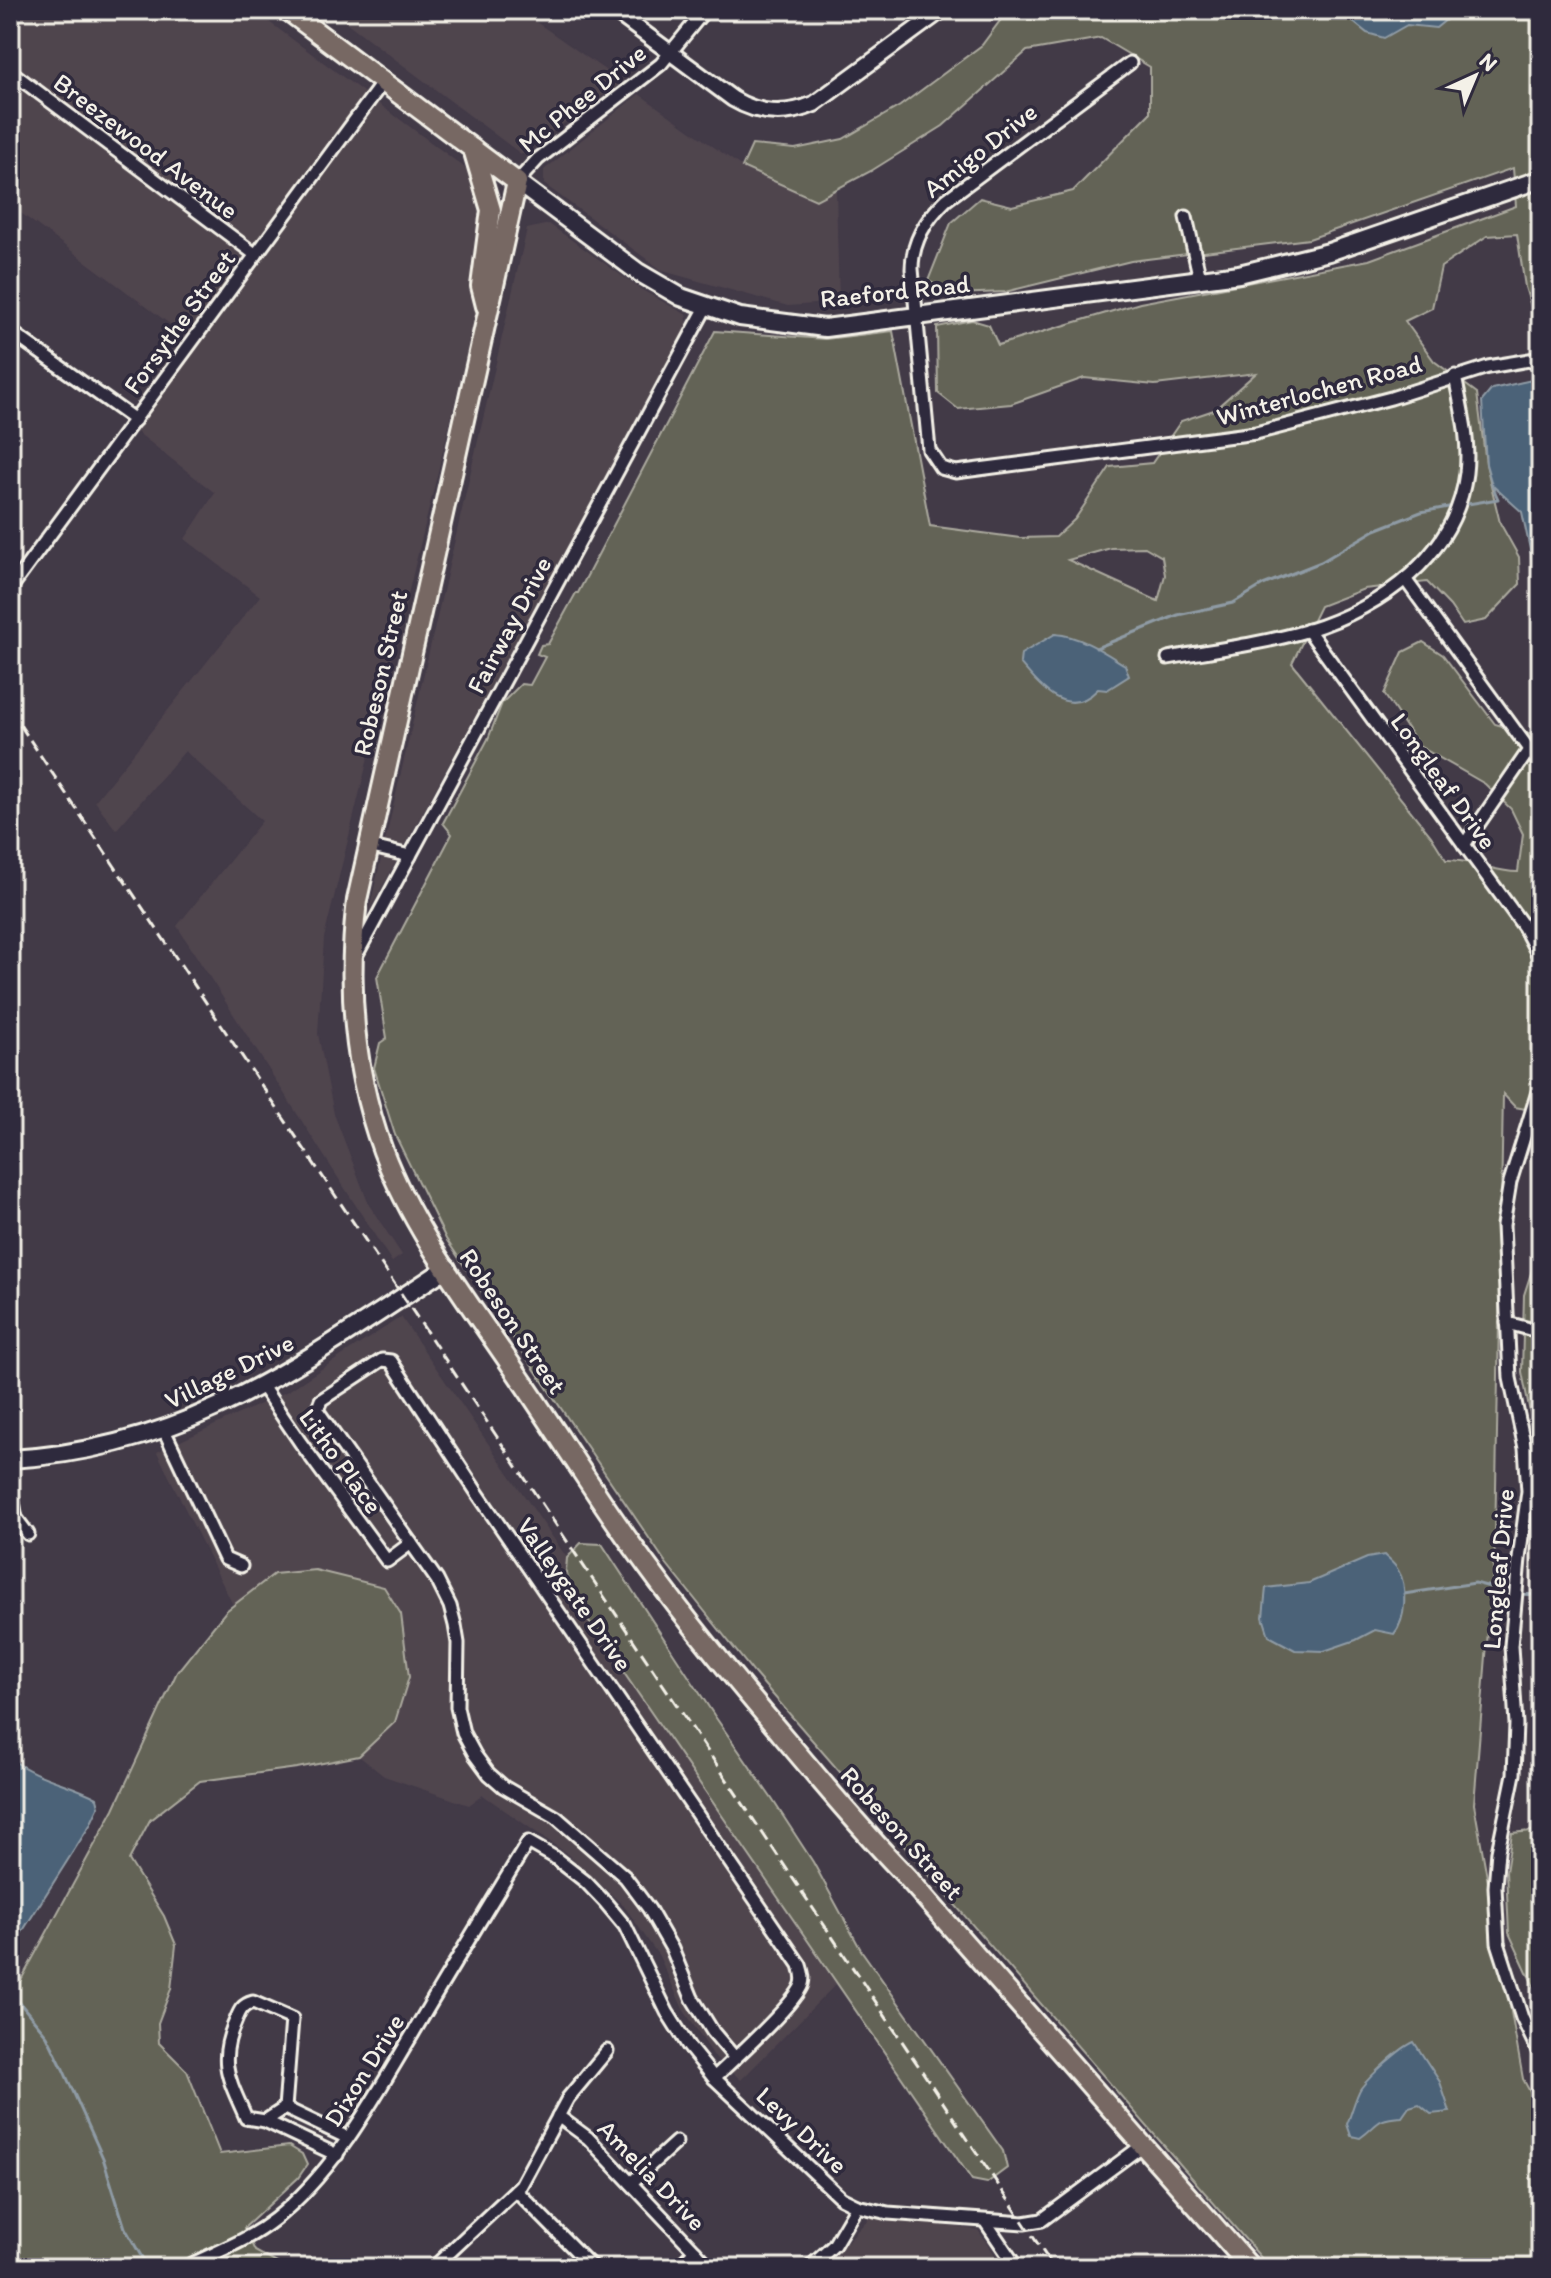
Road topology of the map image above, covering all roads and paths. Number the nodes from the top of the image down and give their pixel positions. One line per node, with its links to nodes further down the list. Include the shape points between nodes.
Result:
1 (287, 10): 8 (main road, Raeford Road)
2 (613, 10): 5 (street)
3 (705, 10): 5 (street, Mc Phee Drive)
4 (942, 10): 5 (street, via 821,99 788,113 746,106)
5 (671, 53): 11 (street, Mc Phee Drive, via 538,159)
6 (1130, 63): 17 (street, Amigo Drive, via 935,210 913,254)
7 (10, 71): 13 (street, Breezewood Avenue)
8 (383, 82): 9 (main road, Raeford Road); 13 (street, Forsythe Street)
9 (473, 149): 11 (main road, Raeford Road); 16 (main road, via 491,210 481,286)
10 (1541, 179): 14 (main road, Raeford Road, via 1329,252)
11 (517, 182): 15 (main road, Raeford Road, via 638,272); 16 (main road, Robeson Street)
12 (1186, 217): 14 (street)
13 (256, 255): 21 (street, Forsythe Street)
14 (1200, 279): 17 (main road, Raeford Road)
15 (706, 307): 17 (main road, Raeford Road, via 761,321 825,328); 31 (street, Fairway Drive)
16 (487, 314): 30 (main road, Robeson Street)
17 (917, 316): 22 (street, Amigo Drive, via 932,457 941,468 956,472)
18 (10, 331): 21 (street)
19 (1541, 358): 20 (street, Winterlochen Road)
20 (1455, 376): 22 (street, Winterlochen Road, via 1256,433); 23 (street, via 1467,436 1463,493 1444,539)
21 (135, 420): 24 (street, Forsythe Street)
22 (1010, 465)
23 (1405, 579): 25 (street, via 1360,608); 27 (street)
24 (10, 589)
25 (1308, 630): 26 (street); 29 (street, Longleaf Drive)
26 (1168, 658)
27 (1529, 750): 28 (street); 29 (street)
28 (1541, 766)
29 (1464, 845): 32 (street, Longleaf Drive, via 1524,927)
30 (368, 846): 31 (street); 33 (main road, Robeson Street)
31 (410, 856): 33 (street, Fairway Drive)
32 (1541, 960)
33 (352, 964): 35 (main road, Robeson Street, via 357,1047 372,1117 399,1187)
34 (1541, 1082): 36 (street, Longleaf Drive, via 1505,1203)
35 (447, 1268): 38 (main road, Village Drive); 55 (main road, Robeson Street, via 632,1545 705,1643 863,1831)
36 (1507, 1323): 37 (street); 47 (street, Longleaf Drive, via 1528,1491 1511,1646 1514,1774 1496,1872 1498,1943 1522,2018)
37 (1541, 1332)
38 (262, 1386): 39 (main road, Village Drive); 43 (street, Litho Place, via 387,1561)
39 (164, 1430): 40 (main road, Village Drive, via 95,1448); 44 (street, via 225,1559)
40 (10, 1459)
41 (10, 1485): 42 (street, via 16,1518)
42 (28, 1534)
43 (411, 1543): 48 (street, Valleygate Drive, via 450,1606 458,1643 457,1707 475,1755 504,1787 556,1817 625,1877 672,1949 692,1998); 48 (street, Valleygate Drive, via 317,1410 321,1400 382,1360 391,1361 800,1965 803,1976 797,1995)
44 (241, 1566)
45 (528, 1842): 49 (street, Levy Drive, via 586,1882 625,1926 667,2012); 53 (street, Dixon Drive)
46 (607, 2051): 51 (street)
47 (1541, 2057)
48 (735, 2058): 49 (street, Valleygate Drive)
49 (714, 2078): 59 (street, Levy Drive, via 841,2198)
50 (285, 2108): 52 (street); 52 (street, via 292,2019 249,2003 239,2013 224,2056 246,2118); 53 (street)
51 (558, 2116): 57 (street, Amelia Drive, via 588,2138); 58 (street)
52 (265, 2121): 56 (street)
53 (348, 2138): 56 (street, Dixon Drive)
54 (676, 2142): 57 (street)
55 (1143, 2145): 60 (street, Levy Drive, via 1042,2220); 70 (main road, Robeson Street)
56 (337, 2155): 62 (street, Dixon Drive, via 276,2219)
57 (631, 2183): 61 (street, Amelia Drive)
58 (516, 2190): 64 (street); 65 (street)
59 (857, 2206): 60 (street, Levy Drive); 68 (street, via 834,2245)
60 (985, 2221): 69 (street)
61 (695, 2251): 66 (street); 67 (street, Amelia Drive)
62 (200, 2265): 63 (street, Dixon Drive)
63 (184, 2268)
64 (433, 2268)
65 (593, 2268)
66 (677, 2268)
67 (711, 2268)
68 (809, 2268)
69 (1017, 2268)
70 (1251, 2268)

